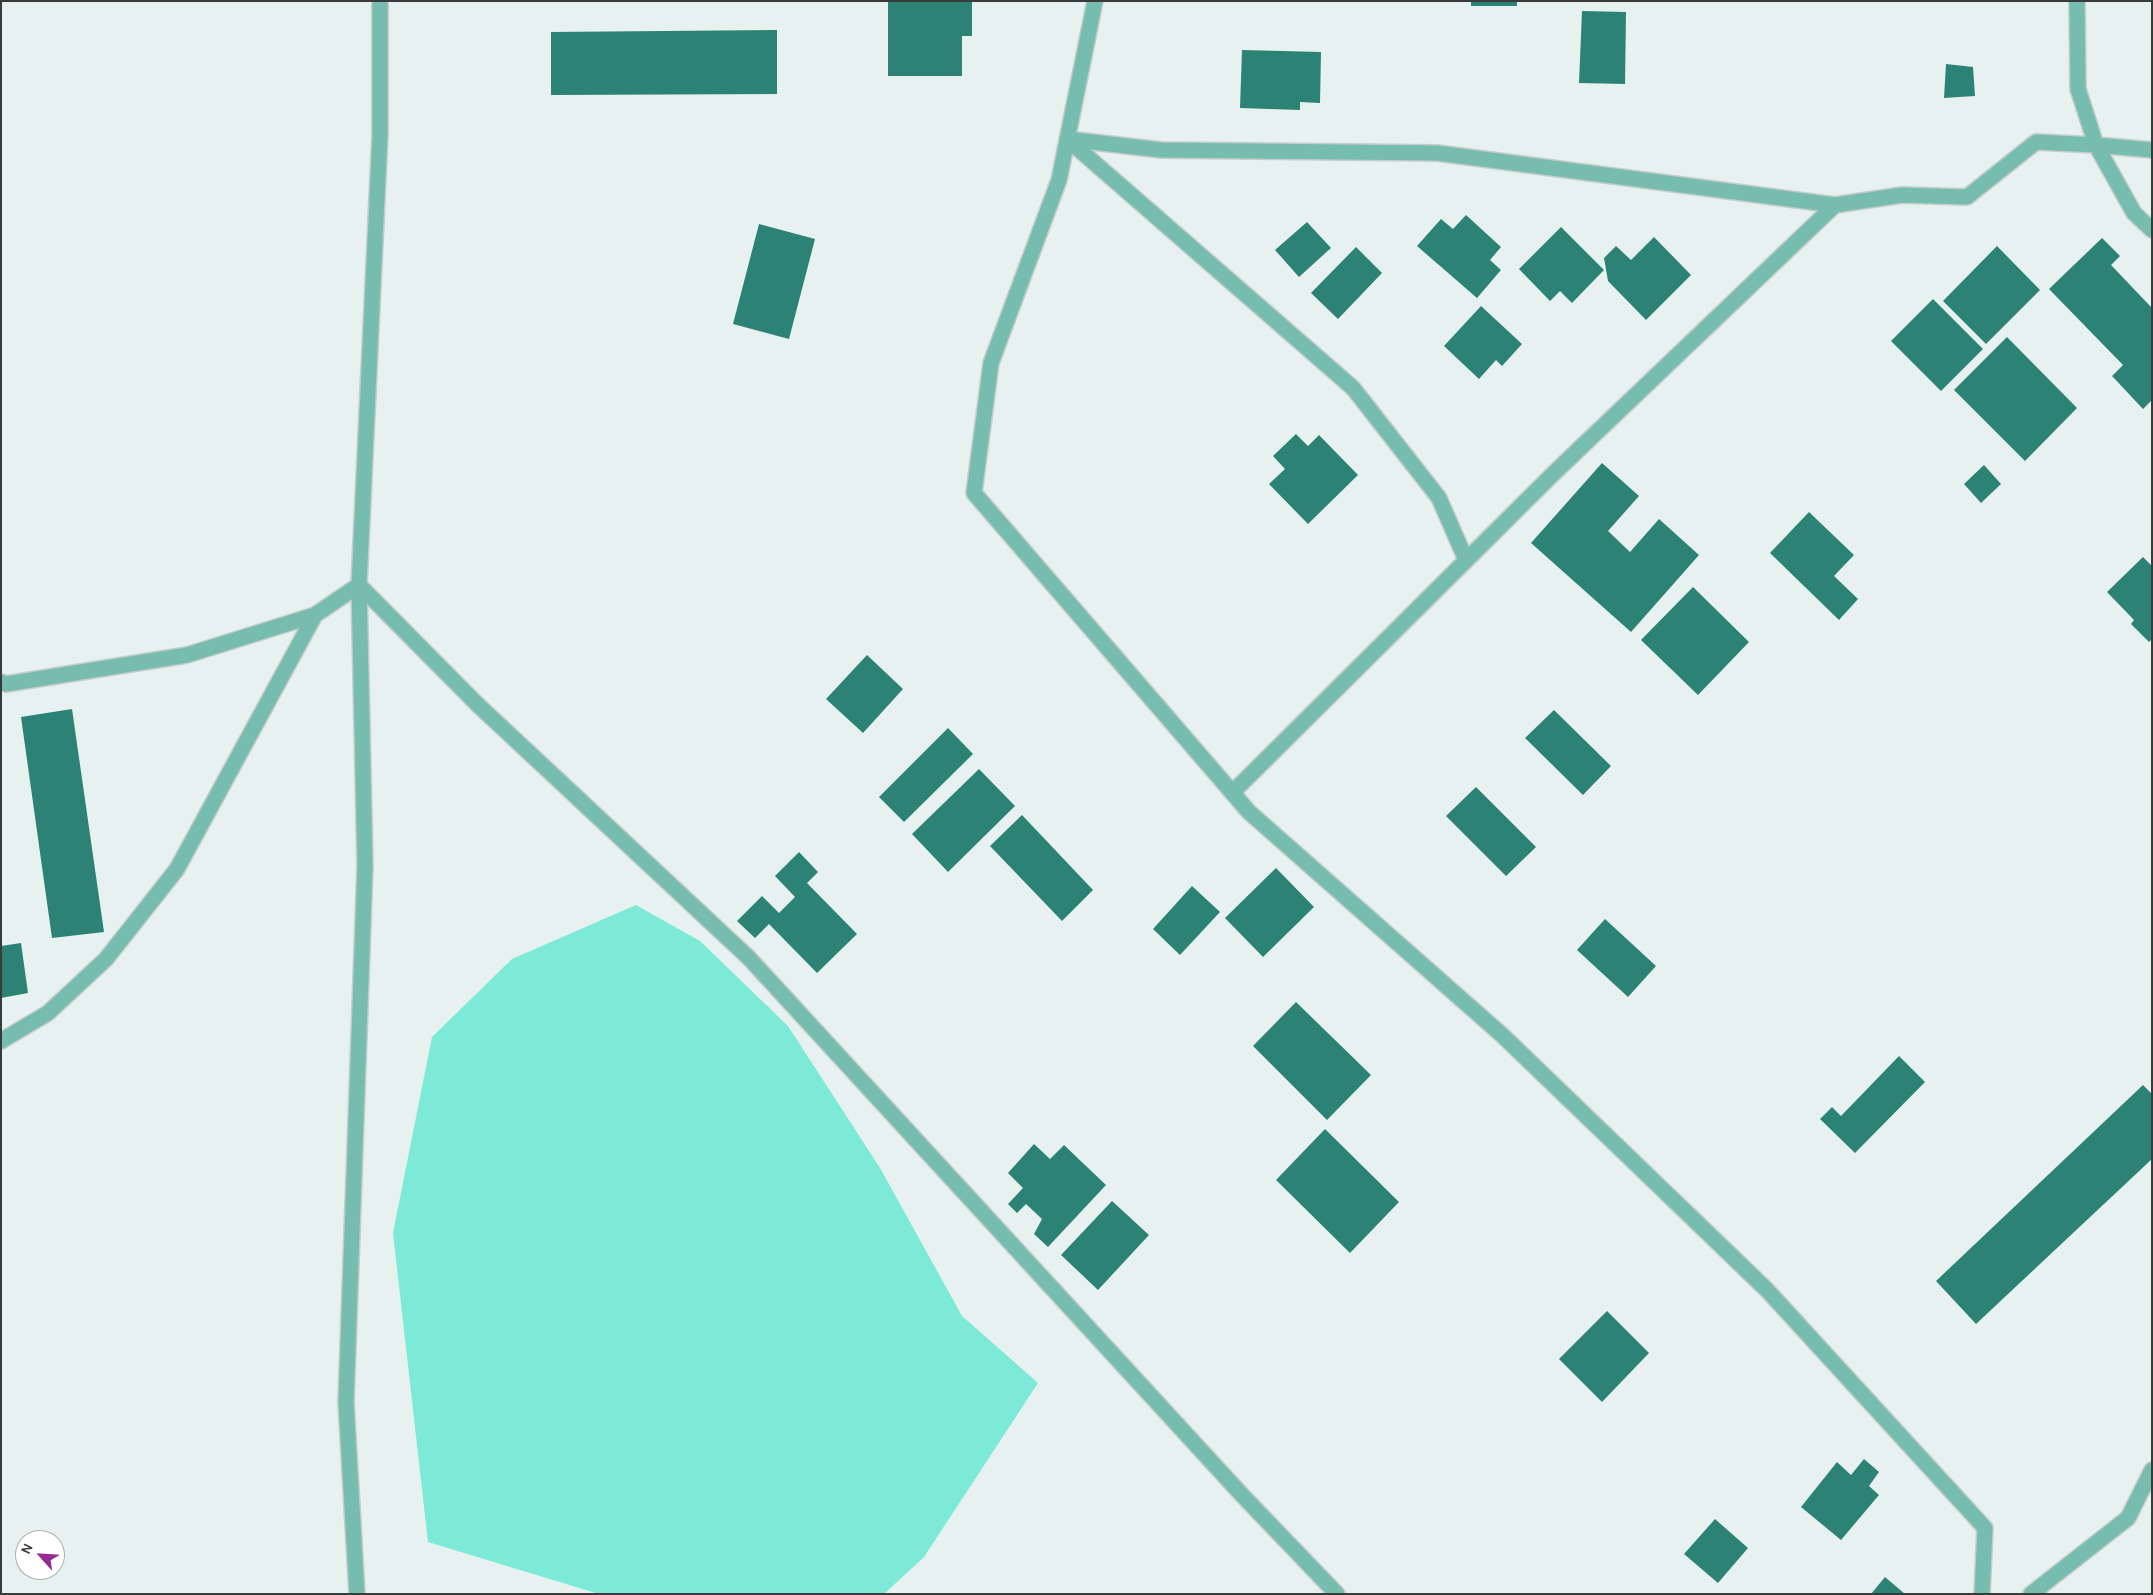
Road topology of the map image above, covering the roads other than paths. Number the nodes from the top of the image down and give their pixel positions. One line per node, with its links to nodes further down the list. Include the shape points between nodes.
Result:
1 (380, 1): 10 (street, via 380,134)
2 (1095, 1): 4 (street)
3 (2077, 1): 5 (street, via 2078,89)
4 (1067, 139): 7 (street, via 1161,150 1437,153); 9 (street, via 1353,388 1439,498); 13 (street, via 1059,180 991,363 974,493)
5 (2096, 145): 6 (street); 7 (street, via 2036,142 1967,197 1902,195); 8 (street, via 2134,213)
6 (2152, 150)
7 (1835, 206): 9 (street, via 1554,472)
8 (2152, 230)
9 (1466, 560): 13 (street)
10 (359, 585): 11 (street); 17 (street, via 365,866 346,1402); 18 (street, via 478,705 749,958 1242,1495)
11 (315, 615): 12 (street, via 187,655 6,684); 14 (street, via 177,869 106,959 48,1013)
12 (1, 682)
13 (1232, 792): 19 (street, via 1249,812 1502,1035 1767,1290 1986,1528)
14 (1, 1041)
15 (2152, 1470): 16 (street)
16 (2147, 1492): 20 (street, via 2128,1518)
17 (357, 1594)
18 (1337, 1594)
19 (1982, 1594)
20 (2030, 1594)

